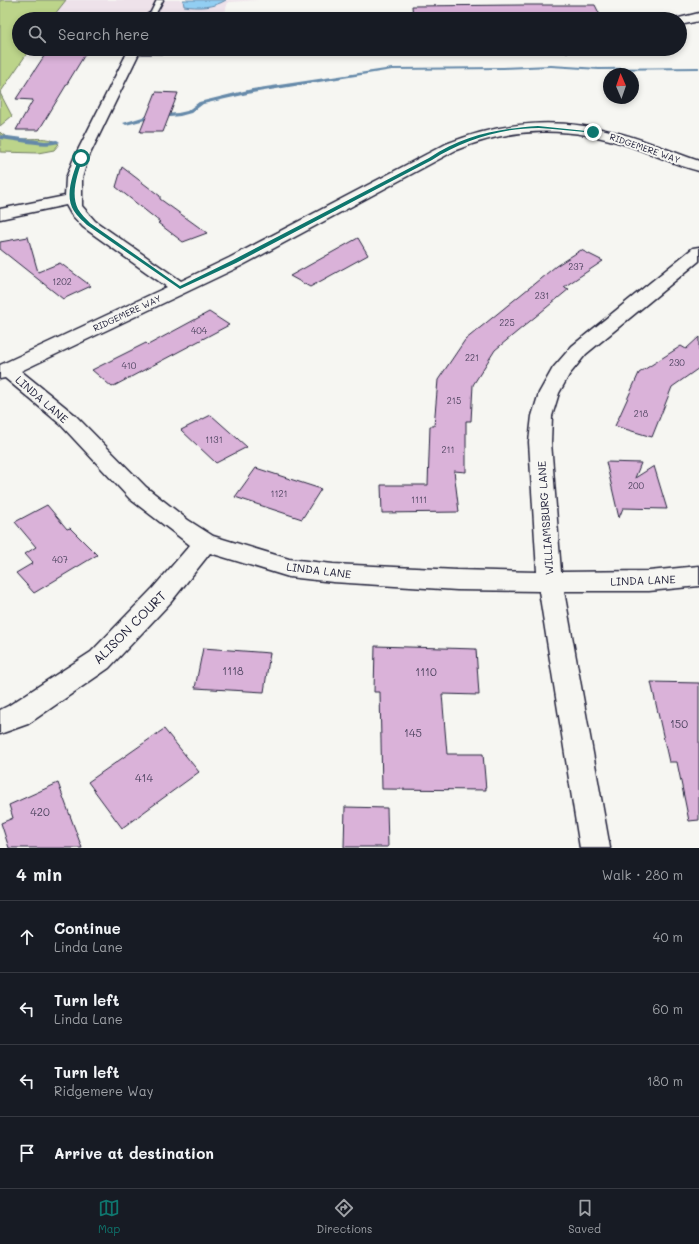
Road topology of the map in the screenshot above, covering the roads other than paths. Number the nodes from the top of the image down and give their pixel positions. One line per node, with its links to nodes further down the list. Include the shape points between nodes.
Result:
1 (160, 0): 2 (lane)
2 (154, 12)
3 (699, 17): 4 (street)
4 (687, 20)
5 (132, 56): 7 (street, via 81,158 74,178)
6 (699, 166): 10 (street, RIDGEMERE WAY, via 632,142 593,132 538,127 497,131 446,149 235,262)
7 (73, 199): 8 (street); 10 (street, via 77,211 89,224)
8 (0, 214)
9 (699, 252): 14 (street, WILLIAMSBURG LANE, via 579,350 560,372 549,393 542,416 540,442)
10 (180, 288): 11 (street, RIDGEMERE WAY)
11 (4, 372): 12 (street, LINDA LANE, via 67,419 138,493)
12 (205, 543): 14 (street, LINDA LANE, via 289,568 312,571 451,580); 15 (street, ALISON COURT, via 162,595 100,660 18,715)
13 (699, 576): 14 (street, LINDA LANE, via 649,581)
14 (550, 582): 16 (street, WILLIAMSBURG LANE)
15 (0, 722)
16 (595, 848)

